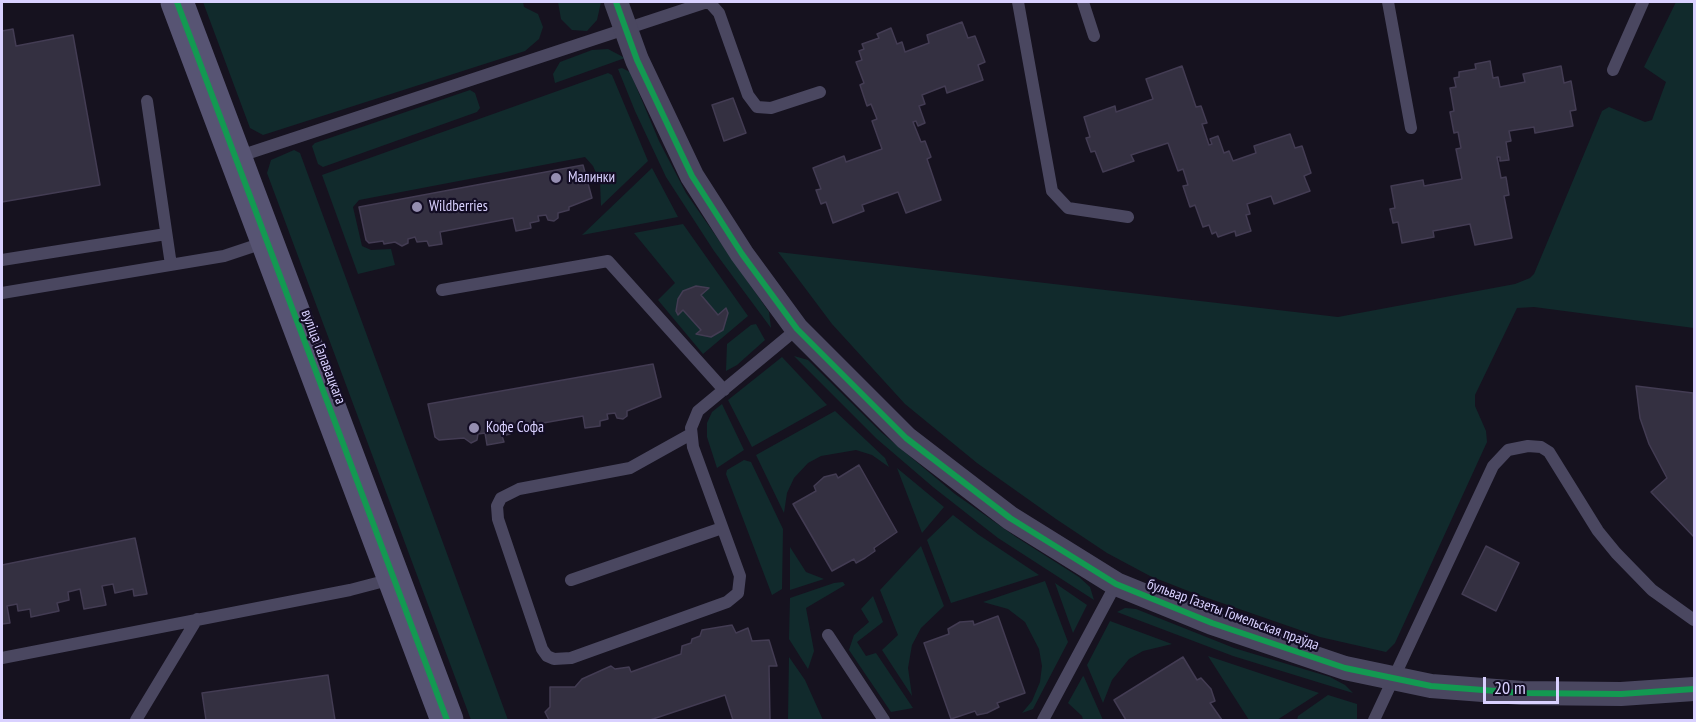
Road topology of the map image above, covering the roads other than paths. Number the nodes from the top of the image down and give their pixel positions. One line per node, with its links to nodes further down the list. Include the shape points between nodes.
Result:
1 (177, 2): 13 (street, вуліца Галавацкага)
2 (616, 2): 7 (street, бульвар Газеты Гомельская праўда)
3 (1018, 2): 14 (lane, via 1052,191 1068,208)
4 (1083, 2): 8 (lane)
5 (1388, 2): 12 (lane)
6 (1643, 2): 9 (lane)
7 (626, 29): 10 (lane, via 710,3 719,13 748,95 757,107 771,108); 13 (lane); 21 (street, бульвар Газеты Гомельская праўда, via 692,176)
8 (1094, 36)
9 (1613, 69)
10 (820, 92)
11 (147, 101): 15 (lane)
12 (1411, 128)
13 (236, 158): 16 (street, вуліца Галавацкага)
14 (1128, 217)
15 (166, 234): 17 (lane); 18 (lane)
16 (267, 242): 18 (lane, via 224,256); 25 (street, вуліца Галавацкага)
17 (2, 260)
18 (171, 265): 20 (lane)
19 (442, 290): 22 (lane, via 608,261)
20 (2, 293)
21 (797, 329): 22 (lane); 27 (street, бульвар Газеты Гомельская праўда, via 906,438 1010,518)
22 (724, 390): 23 (lane, via 698,411)
23 (691, 434): 24 (lane); 24 (lane, via 630,468 519,489 501,498 498,519 542,649 554,659 571,657 731,600 738,593 740,576)
24 (722, 528): 26 (lane)
25 (393, 579): 28 (lane); 35 (street, вуліца Галавацкага)
26 (571, 580)
27 (1116, 584): 32 (street, бульвар Газеты Гомельская праўда, via 1289,651); 37 (lane)
28 (197, 619): 31 (lane); 34 (lane)
29 (1695, 621): 32 (lane, via 1652,590 1616,553 1549,452 1541,447 1518,448 1504,452 1493,466)
30 (828, 634): 36 (lane)
31 (2, 658)
32 (1393, 679): 33 (street, бульвар Газеты Гомельская праўда, via 1431,686 1543,694); 38 (lane)
33 (1695, 689)
34 (136, 720)
35 (447, 720)
36 (884, 720)
37 (1043, 720)
38 (1374, 720)

